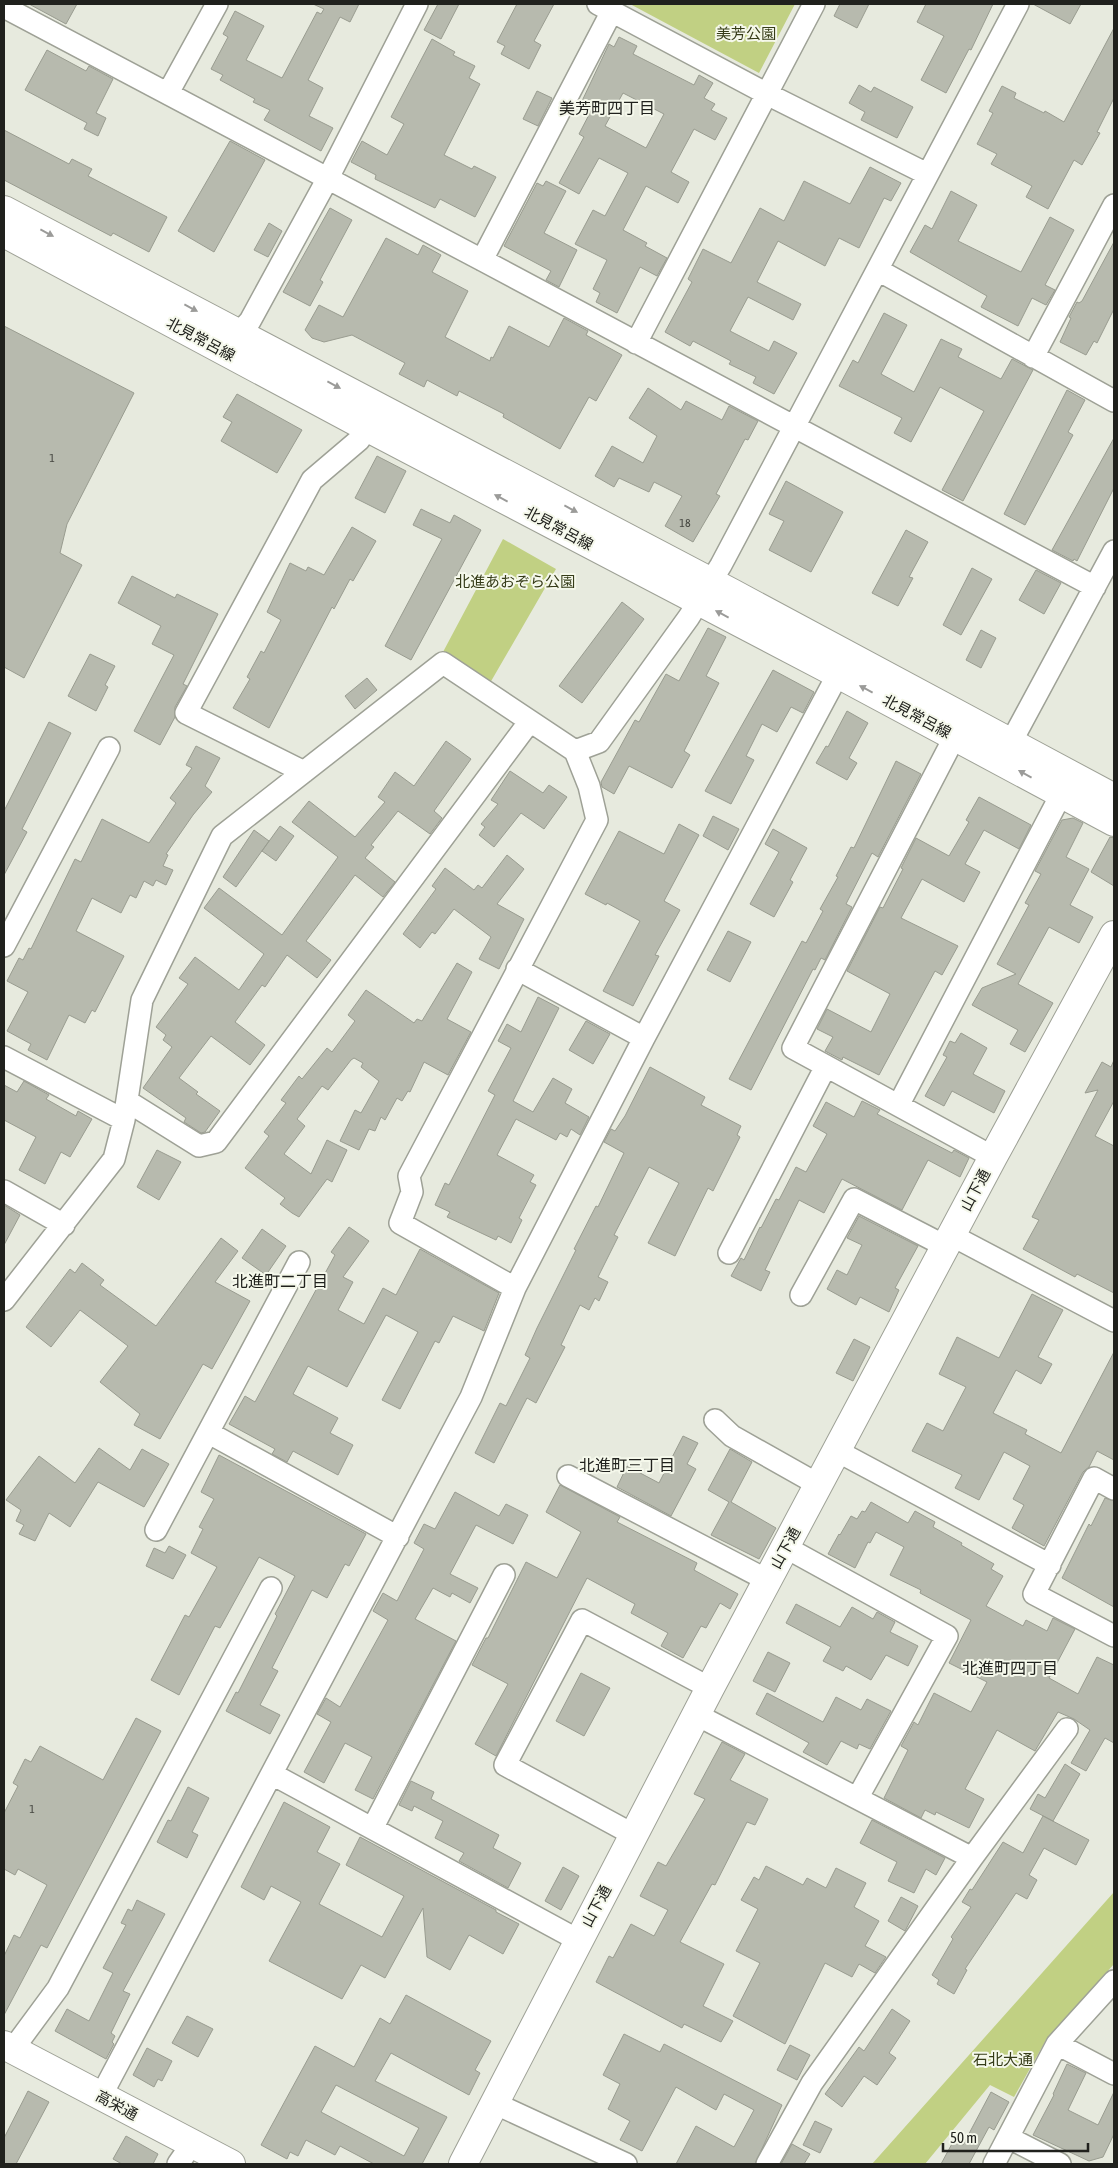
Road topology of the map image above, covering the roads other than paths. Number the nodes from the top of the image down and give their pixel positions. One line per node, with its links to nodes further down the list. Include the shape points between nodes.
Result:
1 (217, 4): 7 (street)
2 (417, 4): 10 (street)
3 (814, 4): 8 (street)
4 (1018, 4): 9 (street)
5 (13, 8): 7 (street)
6 (605, 8): 8 (street); 14 (street)
7 (168, 93): 10 (street)
8 (767, 94): 9 (street); 17 (street)
9 (926, 174): 15 (street)
10 (328, 178): 14 (street); 16 (street, via 250,321)
11 (1114, 205): 18 (street)
12 (4, 210): 16 (main road, 北見常呂線, one-way to 16)
13 (4, 234): 16 (main road, 北見常呂線)
14 (482, 260): 17 (street)
15 (878, 270): 18 (street); 21 (street)
16 (230, 342): 20 (main road, 北見常呂線)
17 (636, 343): 21 (street)
18 (1033, 357): 19 (street)
19 (1114, 402)
20 (374, 419): 24 (main road, 北見常呂線); 31 (street, via 359,440 312,480 186,713)
21 (794, 426): 23 (street); 24 (street)
22 (1114, 551): 23 (street)
23 (1095, 587): 30 (street)
24 (704, 592): 25 (main road, 北見常呂線); 29 (street, via 599,742)
25 (843, 665): 27 (main road, 北見常呂線, one-way to 25); 30 (main road, 北見常呂線); 38 (street)
26 (530, 721): 29 (street); 31 (street, via 443,663); 42 (street, via 216,1142 199,1146)
27 (955, 736): 30 (main road, 北見常呂線); 40 (street, via 793,1048)
28 (109, 748): 36 (street)
29 (576, 751): 37 (street, via 597,820)
30 (1005, 752): 32 (main road, 北見常呂線, one-way to 30); 33 (main road, 北見常呂線)
31 (304, 772): 42 (street, via 222,836 142,1000)
32 (1060, 794): 34 (main road, 北見常呂線); 41 (street)
33 (1114, 798)
34 (1114, 822)
35 (1114, 935): 43 (main road, 山下通)
36 (4, 946)
37 (517, 969): 38 (street); 49 (street, via 409,1176 412,1192 400,1223)
38 (644, 1038): 49 (street)
39 (4, 1057): 42 (street)
40 (826, 1066): 41 (street); 47 (street)
41 (899, 1104): 43 (street)
42 (125, 1111): 45 (street, via 114,1159)
43 (993, 1157): 46 (main road, 山下通)
44 (4, 1192): 45 (street)
45 (64, 1225): 51 (street)
46 (948, 1240): 50 (street, via 854,1199); 52 (street); 55 (main road, 山下通)
47 (728, 1253)
48 (299, 1262): 54 (street)
49 (515, 1288): 60 (street, via 471,1396)
50 (801, 1295)
51 (4, 1300)
52 (1114, 1321)
53 (715, 1420): 57 (street, via 732,1436)
54 (209, 1433): 59 (street); 60 (street)
55 (837, 1451): 57 (main road, 山下通); 62 (street)
56 (568, 1476): 64 (street)
57 (819, 1485): 61 (main road, 山下通)
58 (1114, 1489): 62 (street, via 1094,1478)
59 (156, 1530)
60 (398, 1537): 70 (street)
61 (785, 1547): 64 (main road, 山下通); 71 (street, via 947,1636)
62 (1050, 1565): 66 (street, via 1034,1594)
63 (504, 1574): 72 (street)
64 (767, 1580): 67 (main road, 山下通)
65 (271, 1588): 78 (street, via 58,1988)
66 (1114, 1636)
67 (710, 1688): 68 (main road, 山下通); 73 (street, via 582,1620 505,1765)
68 (697, 1715): 71 (street); 73 (main road, 山下通)
69 (1067, 1729): 74 (street)
70 (272, 1774): 72 (street); 80 (street)
71 (858, 1797): 74 (street)
72 (373, 1828): 75 (street)
73 (634, 1835): 75 (main road, 山下通)
74 (972, 1858): 87 (street, via 812,2083)
75 (578, 1940): 81 (main road, 山下通)
76 (1114, 1981): 77 (street)
77 (1057, 2044): 79 (street); 82 (street)
78 (8, 2047): 80 (main road, 高栄通)
79 (1114, 2074)
80 (101, 2096): 83 (main road, 高栄通)
81 (494, 2103): 85 (main road, 山下通); 86 (street)
82 (1009, 2138): 88 (street); 89 (street)
83 (185, 2154): 84 (main road, 高栄通)
84 (231, 2164)
85 (464, 2164)
86 (626, 2164)
87 (767, 2164)
88 (994, 2164)
89 (1060, 2164)

